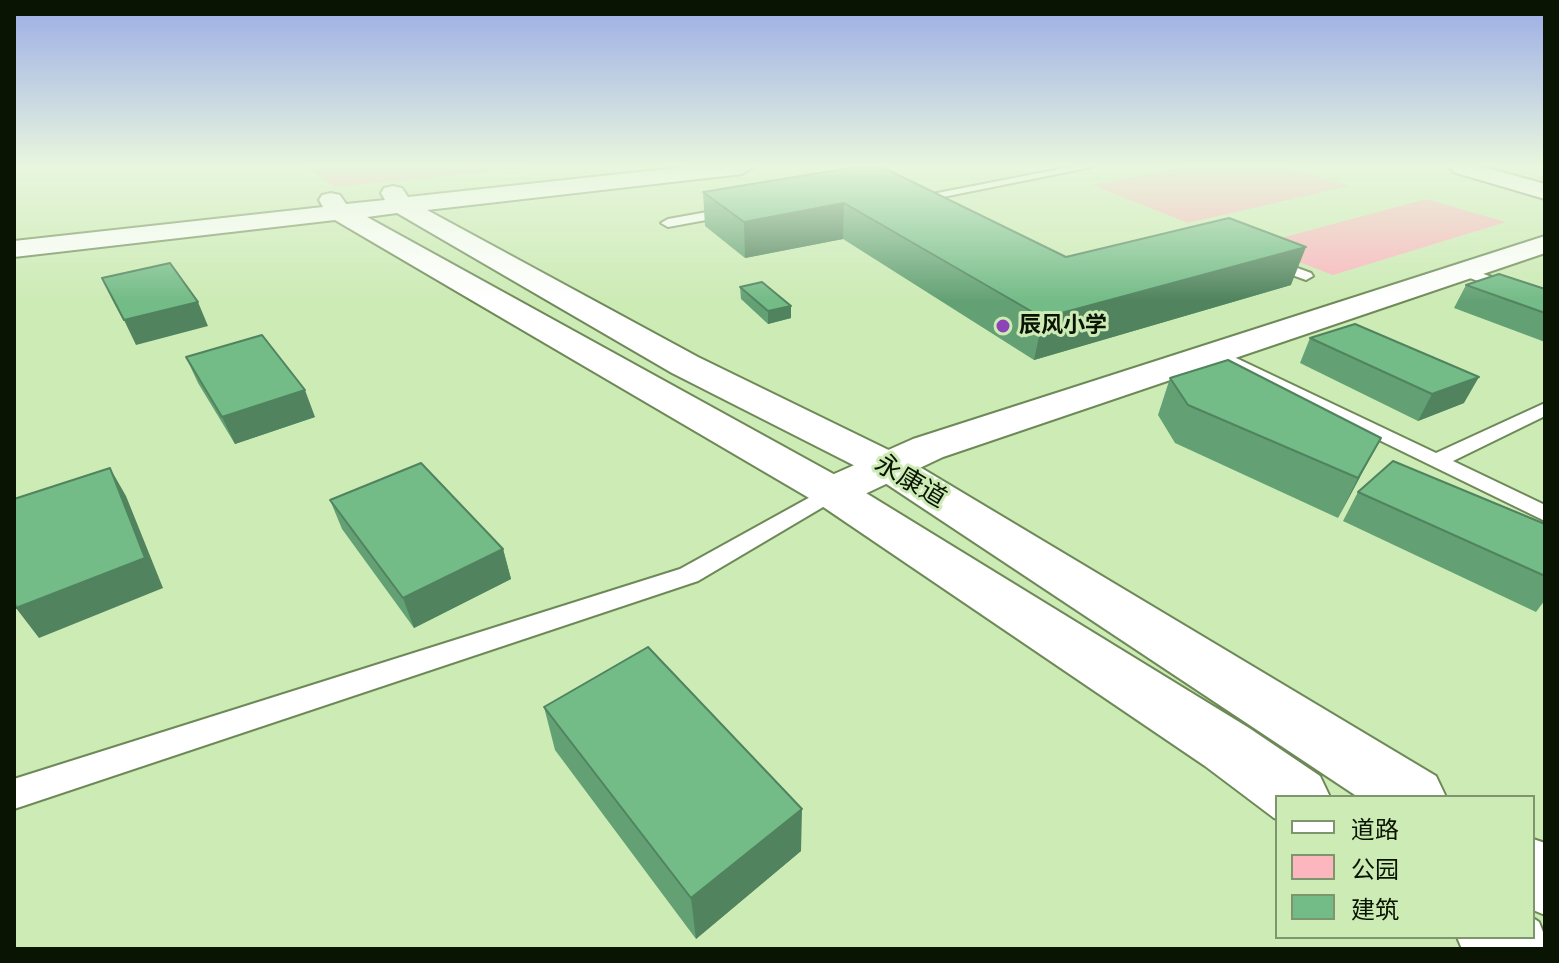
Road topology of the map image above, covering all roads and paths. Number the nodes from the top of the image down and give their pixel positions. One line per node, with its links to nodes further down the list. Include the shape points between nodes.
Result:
1 (273, 212): 7 (street)
2 (291, 212): 9 (street)
3 (345, 212): 18 (street, 永康道)
4 (419, 212): 17 (street, 永康道, via 685,365)
5 (732, 212): 6 (lane)
6 (668, 223)
7 (14, 237)
8 (1545, 244): 11 (street)
9 (14, 249)
10 (1253, 255): 12 (lane)
11 (1464, 271): 13 (lane); 14 (street)
12 (1306, 276)
13 (1545, 301)
14 (1215, 353): 16 (lane); 17 (street)
15 (1545, 409): 16 (lane)
16 (1435, 461): 19 (lane)
17 (888, 466): 18 (street); 22 (street, 永康道)
18 (832, 492): 20 (lane, via 689,575); 21 (street, 永康道)
19 (1545, 514)
20 (14, 794)
21 (1294, 795)
22 (1410, 795)

